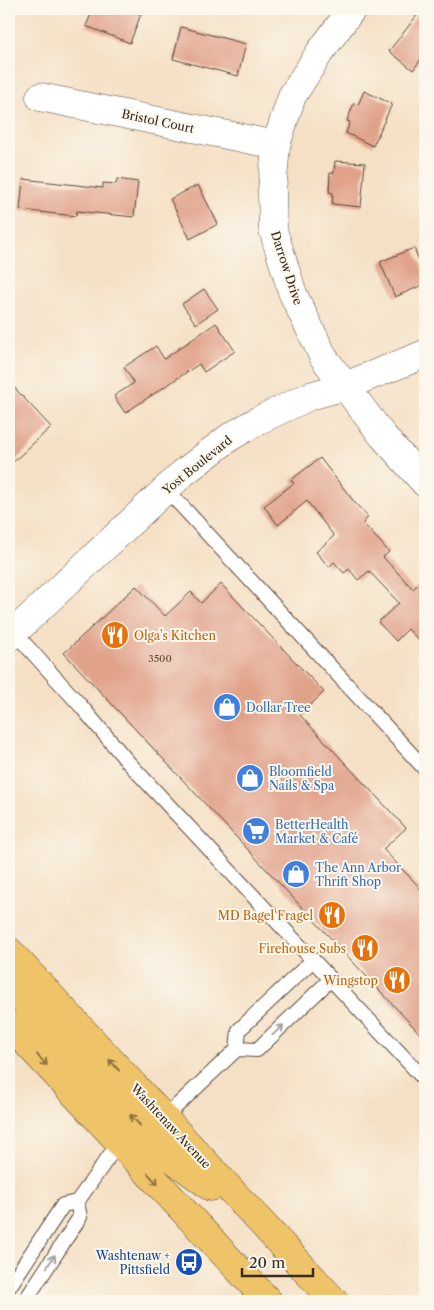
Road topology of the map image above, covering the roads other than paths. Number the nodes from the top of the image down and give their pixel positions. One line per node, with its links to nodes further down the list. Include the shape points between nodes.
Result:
1 (352, 9): 3 (street, Darrow Drive, via 292,96)
2 (40, 97): 3 (street, Bristol Court)
3 (276, 146): 5 (street, Darrow Drive, via 273,230 293,294 324,358)
4 (425, 354): 5 (street, Yost Boulevard)
5 (345, 386): 6 (street, Darrow Drive, via 382,435); 7 (street, Yost Boulevard, via 310,396 230,437)
6 (425, 483)
7 (166, 489): 8 (street, Yost Boulevard); 9 (lane)
8 (11, 634): 11 (lane)
9 (425, 769)
10 (9, 951): 17 (main road, Washtenaw Avenue, one-way to 10)
11 (313, 960): 12 (lane); 15 (lane, via 239,1030)
12 (331, 979): 15 (lane, one-way to 12, via 257,1050); 16 (lane)
13 (9, 984): 20 (main road, one-way to 13, via 165,1153)
14 (9, 1024): 18 (main road, one-way to 18)
15 (237, 1049): 17 (lane)
16 (425, 1080)
17 (164, 1118): 20 (main road, Washtenaw Avenue)
18 (119, 1142): 19 (lane); 23 (main road, one-way to 23)
19 (77, 1202): 21 (lane, via 63,1205); 22 (lane, one-way to 19, via 80,1216)
20 (266, 1229): 24 (main road, Washtenaw Avenue)
21 (9, 1287)
22 (25, 1301)
23 (268, 1301)
24 (334, 1301)

